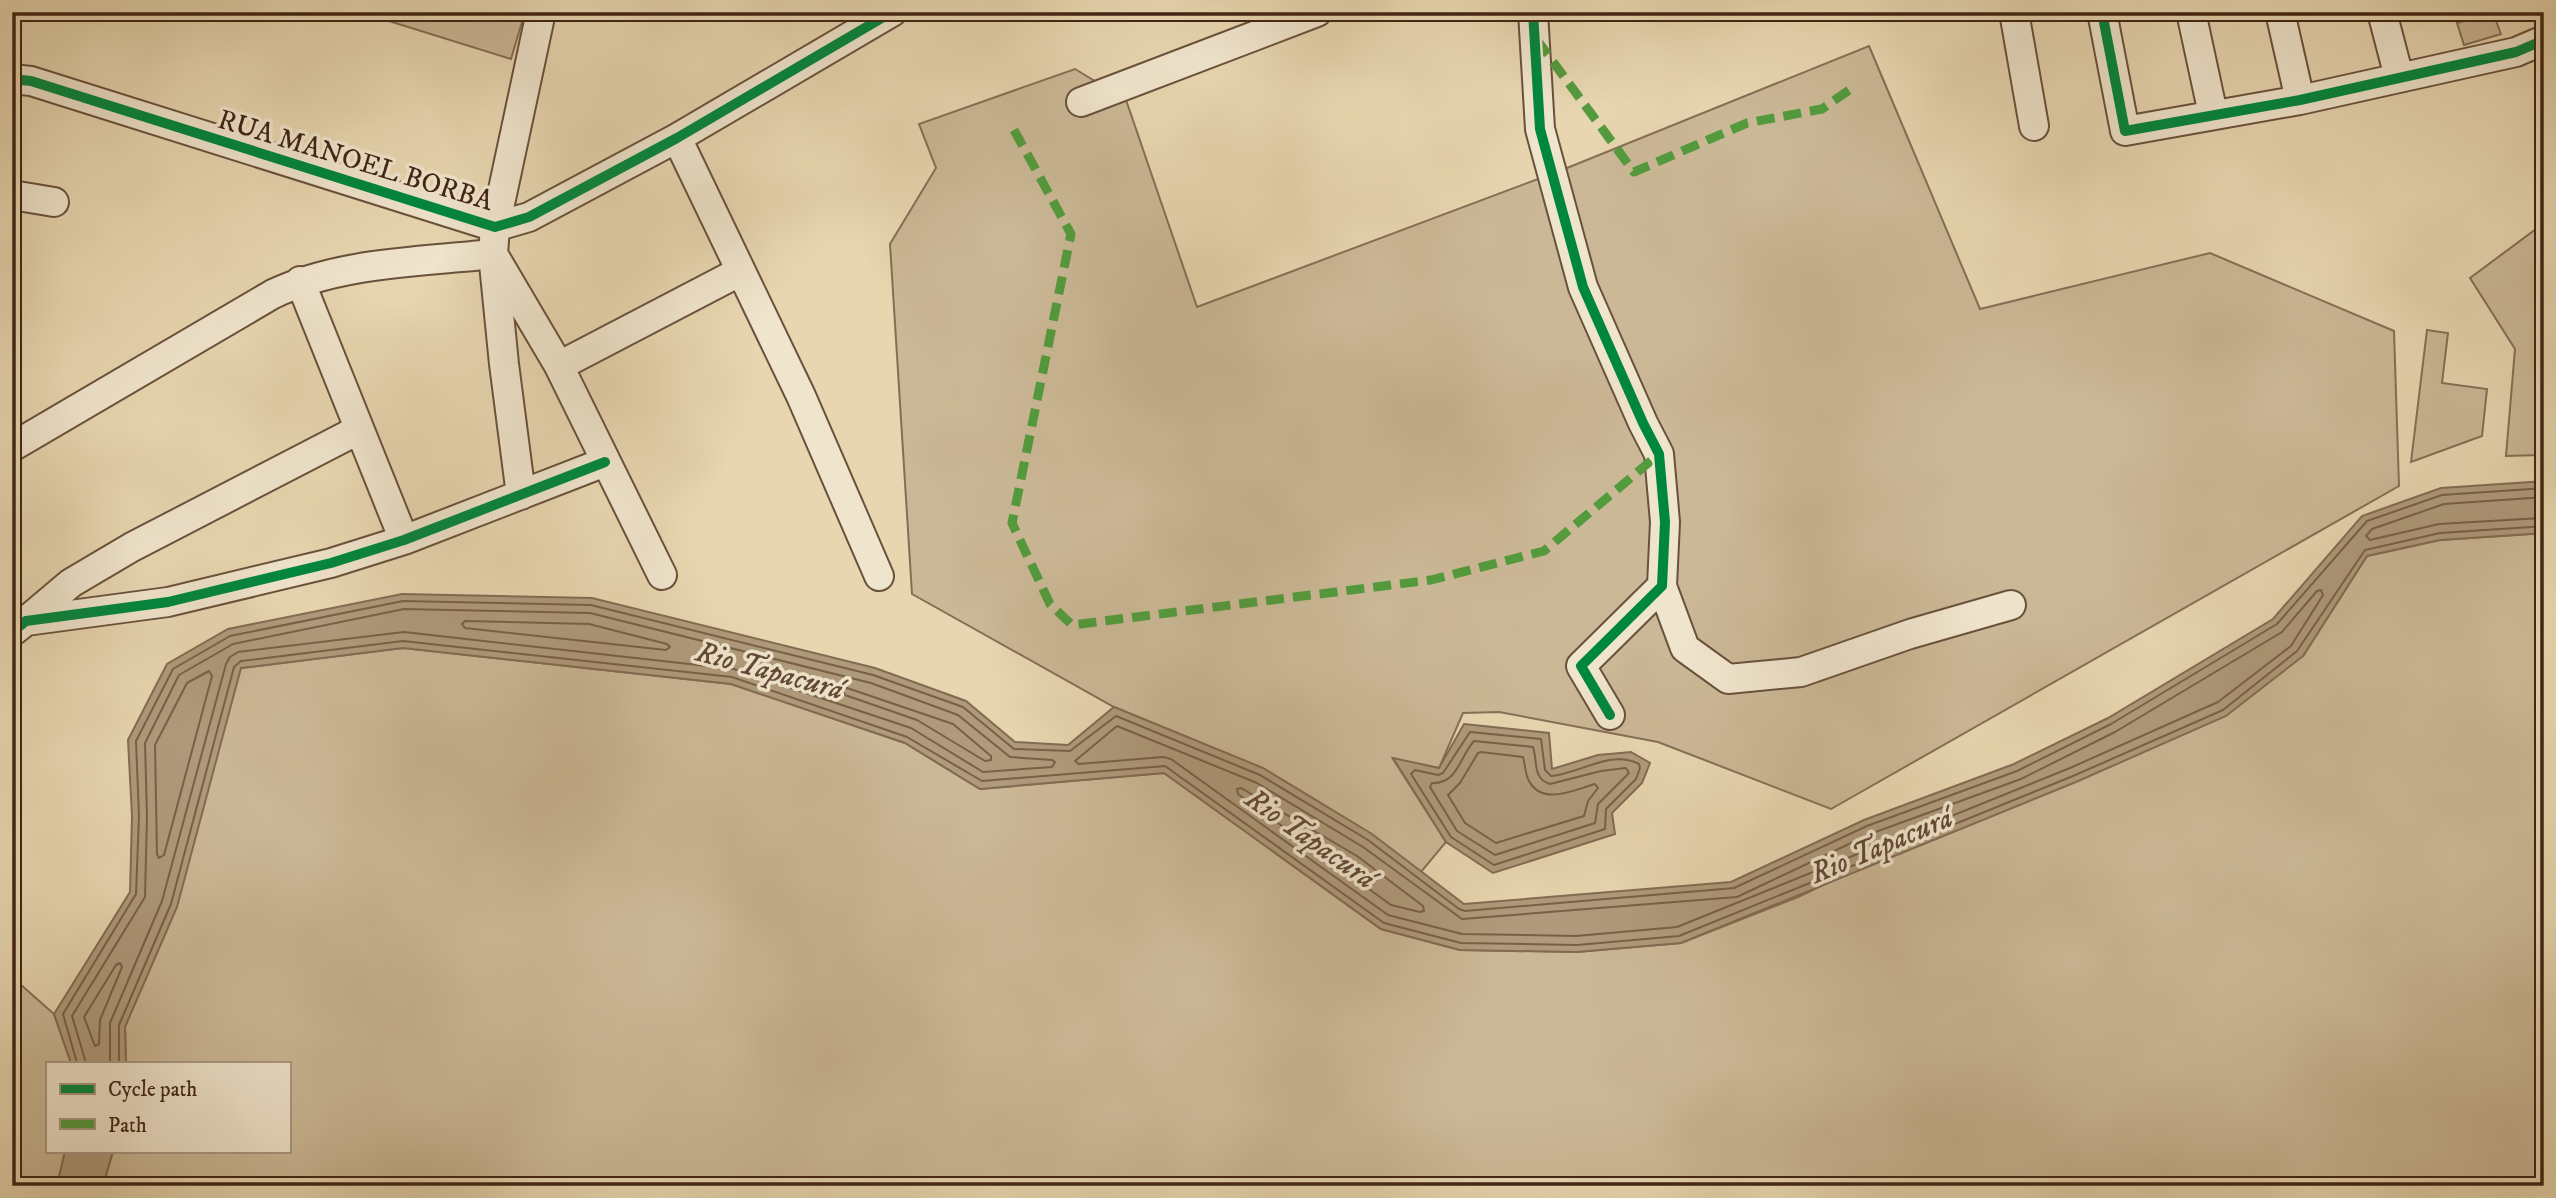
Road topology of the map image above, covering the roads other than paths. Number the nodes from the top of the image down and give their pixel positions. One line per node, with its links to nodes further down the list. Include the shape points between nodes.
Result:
1 (541, 12): 20 (street)
2 (892, 12): 17 (street, RUA MANOEL BORBA)
3 (1317, 12): 14 (street)
4 (1534, 12): 31 (street, via 1539,129 1583,287 1659,454 1665,522)
5 (2014, 12): 16 (street)
6 (2102, 12): 15 (street, via 2125,131)
7 (2191, 12): 15 (street)
8 (2280, 12): 13 (street)
9 (2382, 12): 11 (street)
10 (2544, 40): 11 (street, via 2516,52)
11 (2399, 77): 13 (street)
12 (12, 79): 20 (street, RUA MANOEL BORBA, via 31,81)
13 (2300, 100): 15 (street)
14 (1081, 102)
15 (2213, 114)
16 (2034, 127)
17 (677, 138): 20 (street, RUA MANOEL BORBA); 21 (street)
18 (12, 195): 19 (street)
19 (54, 202)
20 (494, 240): 22 (street); 23 (street); 27 (street, via 504,364)
21 (741, 271): 23 (street); 30 (street)
22 (300, 281): 24 (street); 25 (street)
23 (559, 366): 26 (street)
24 (358, 430): 28 (street); 33 (street, via 132,547 71,583)
25 (12, 447)
26 (604, 462): 27 (street); 29 (street)
27 (522, 495): 28 (street)
28 (404, 540): 33 (street, via 331,563 167,602)
29 (662, 575)
30 (879, 576)
31 (1662, 586): 32 (street, via 1685,648 1728,678 1801,672 1910,634); 34 (street, via 1581,666)
32 (2011, 606)
33 (19, 626)
34 (1609, 715)

